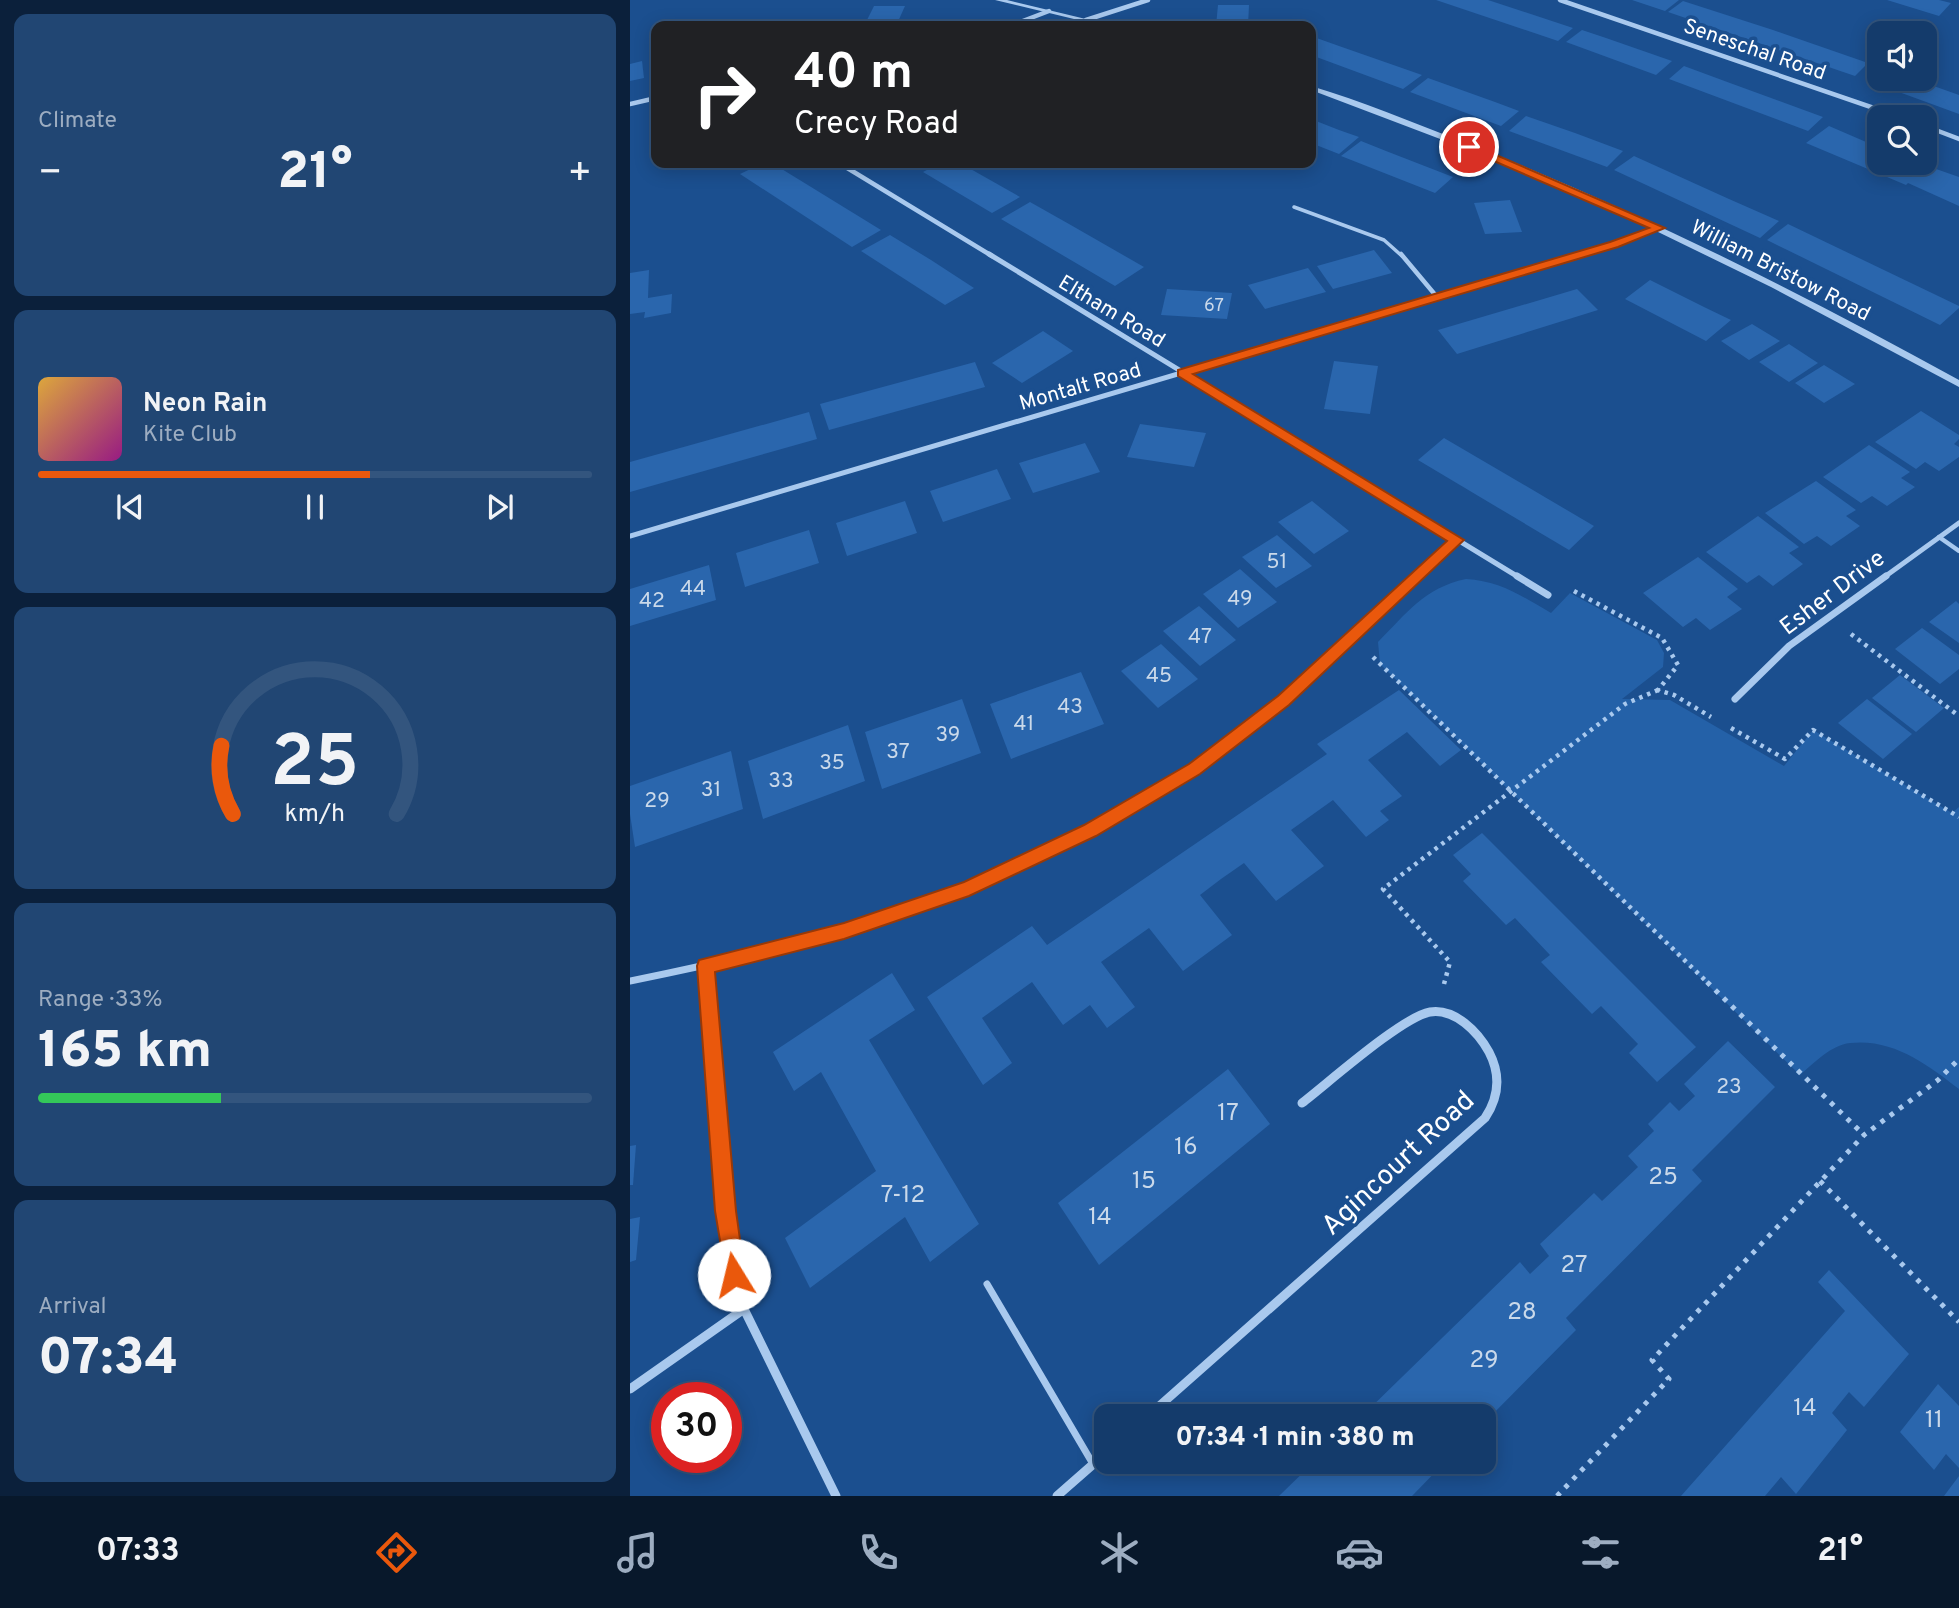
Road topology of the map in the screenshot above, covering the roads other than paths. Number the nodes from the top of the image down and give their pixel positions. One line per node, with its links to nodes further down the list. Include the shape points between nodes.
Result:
1 (998, 0): 4 (street)
2 (1148, 0): 5 (street)
3 (1560, 0): 11 (street, Seneschal Road)
4 (1049, 11): 5 (street); 6 (street)
5 (1086, 20): 7 (street)
6 (1023, 21)
7 (1090, 21)
8 (1316, 90): 16 (street, William Bristow Road, via 1518,166)
9 (651, 99): 10 (street)
10 (630, 104)
11 (1867, 106)
12 (1937, 131): 13 (street)
13 (1959, 139)
14 (847, 168): 18 (street, Eltham Road)
15 (1294, 208): 17 (lane, via 1384,240)
16 (1659, 228): 17 (street, Montalt Road); 19 (street, William Bristow Road, via 1763,278)
17 (1437, 297): 18 (street, Montalt Road)
18 (1182, 373): 21 (street, Montalt Road); 23 (street, Eltham Road)
19 (1959, 384)
20 (1959, 523): 22 (street, Esher Drive)
21 (630, 536)
22 (1939, 537): 24 (lane); 26 (street, Esher Drive, via 1789,646)
23 (1457, 540): 25 (street, Eltham Road); 27 (street, via 1284,700 1194,769 1090,831 956,892 844,931)
24 (1959, 551)
25 (1548, 595)
26 (1735, 699)
27 (706, 966): 28 (street); 31 (street, via 726,1211 734,1275)
28 (630, 981)
29 (1302, 1103): 33 (street, Agincourt Road, via 1407,1022 1437,1012 1464,1023 1477,1035 1496,1067 1499,1084 1496,1102 1485,1118)
30 (987, 1284): 34 (lane)
31 (744, 1309): 32 (street); 35 (street)
32 (630, 1389)
33 (1162, 1404)
34 (1093, 1464): 36 (street)
35 (836, 1496)
36 (1057, 1496)

